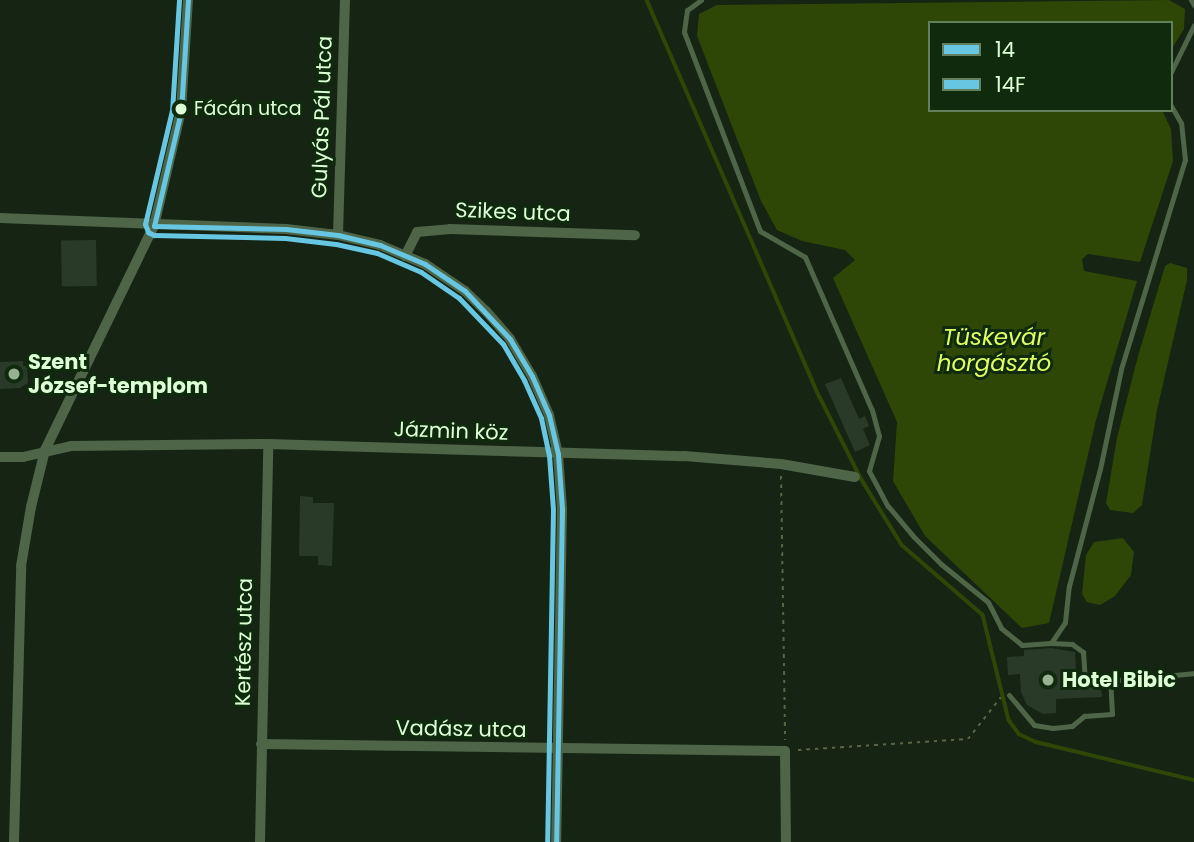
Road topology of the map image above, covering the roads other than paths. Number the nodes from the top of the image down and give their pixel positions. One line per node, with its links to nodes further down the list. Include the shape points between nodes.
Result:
1 (188, 0): 10 (street, via 181,111)
2 (345, 0): 11 (street, Gulyás Pál utca)
3 (701, 0): 18 (lane, via 687,10 684,32 760,231 805,257 872,410 878,436)
4 (1191, 0): 5 (lane)
5 (1194, 5)
6 (1194, 25): 7 (lane)
7 (1173, 68)
8 (1173, 109): 20 (lane, via 1181,123 1185,160 1121,369 1069,586 1065,622)
9 (0, 218): 10 (street)
10 (153, 226): 11 (street); 15 (street)
11 (338, 235): 13 (street)
12 (635, 235): 13 (street, Szikes utca, via 417,232)
13 (405, 256): 16 (street, via 465,291 510,339 549,415)
14 (268, 444): 15 (street, Jázmin köz); 16 (street, Jázmin köz); 24 (street, Kertész utca)
15 (45, 450): 17 (street, Jázmin köz, via 23,457); 26 (street, via 21,566)
16 (558, 454): 19 (street, Jázmin köz, via 684,456 781,464); 25 (street, via 562,509)
17 (0, 457)
18 (869, 471): 19 (lane); 20 (lane, via 888,506 913,536 988,602 1001,628 1022,645)
19 (855, 477)
20 (1051, 643): 22 (lane, via 1072,643 1083,652 1086,683)
21 (1194, 673): 22 (lane)
22 (1110, 681): 23 (lane, via 1112,714 1083,716 1072,726 1034,725)
23 (1009, 695)
24 (261, 744): 25 (street, Vadász utca); 27 (street, Kertész utca)
25 (558, 750): 28 (street); 29 (street, Vadász utca, via 785,751)
26 (14, 842)
27 (260, 842)
28 (556, 842)
29 (786, 842)

